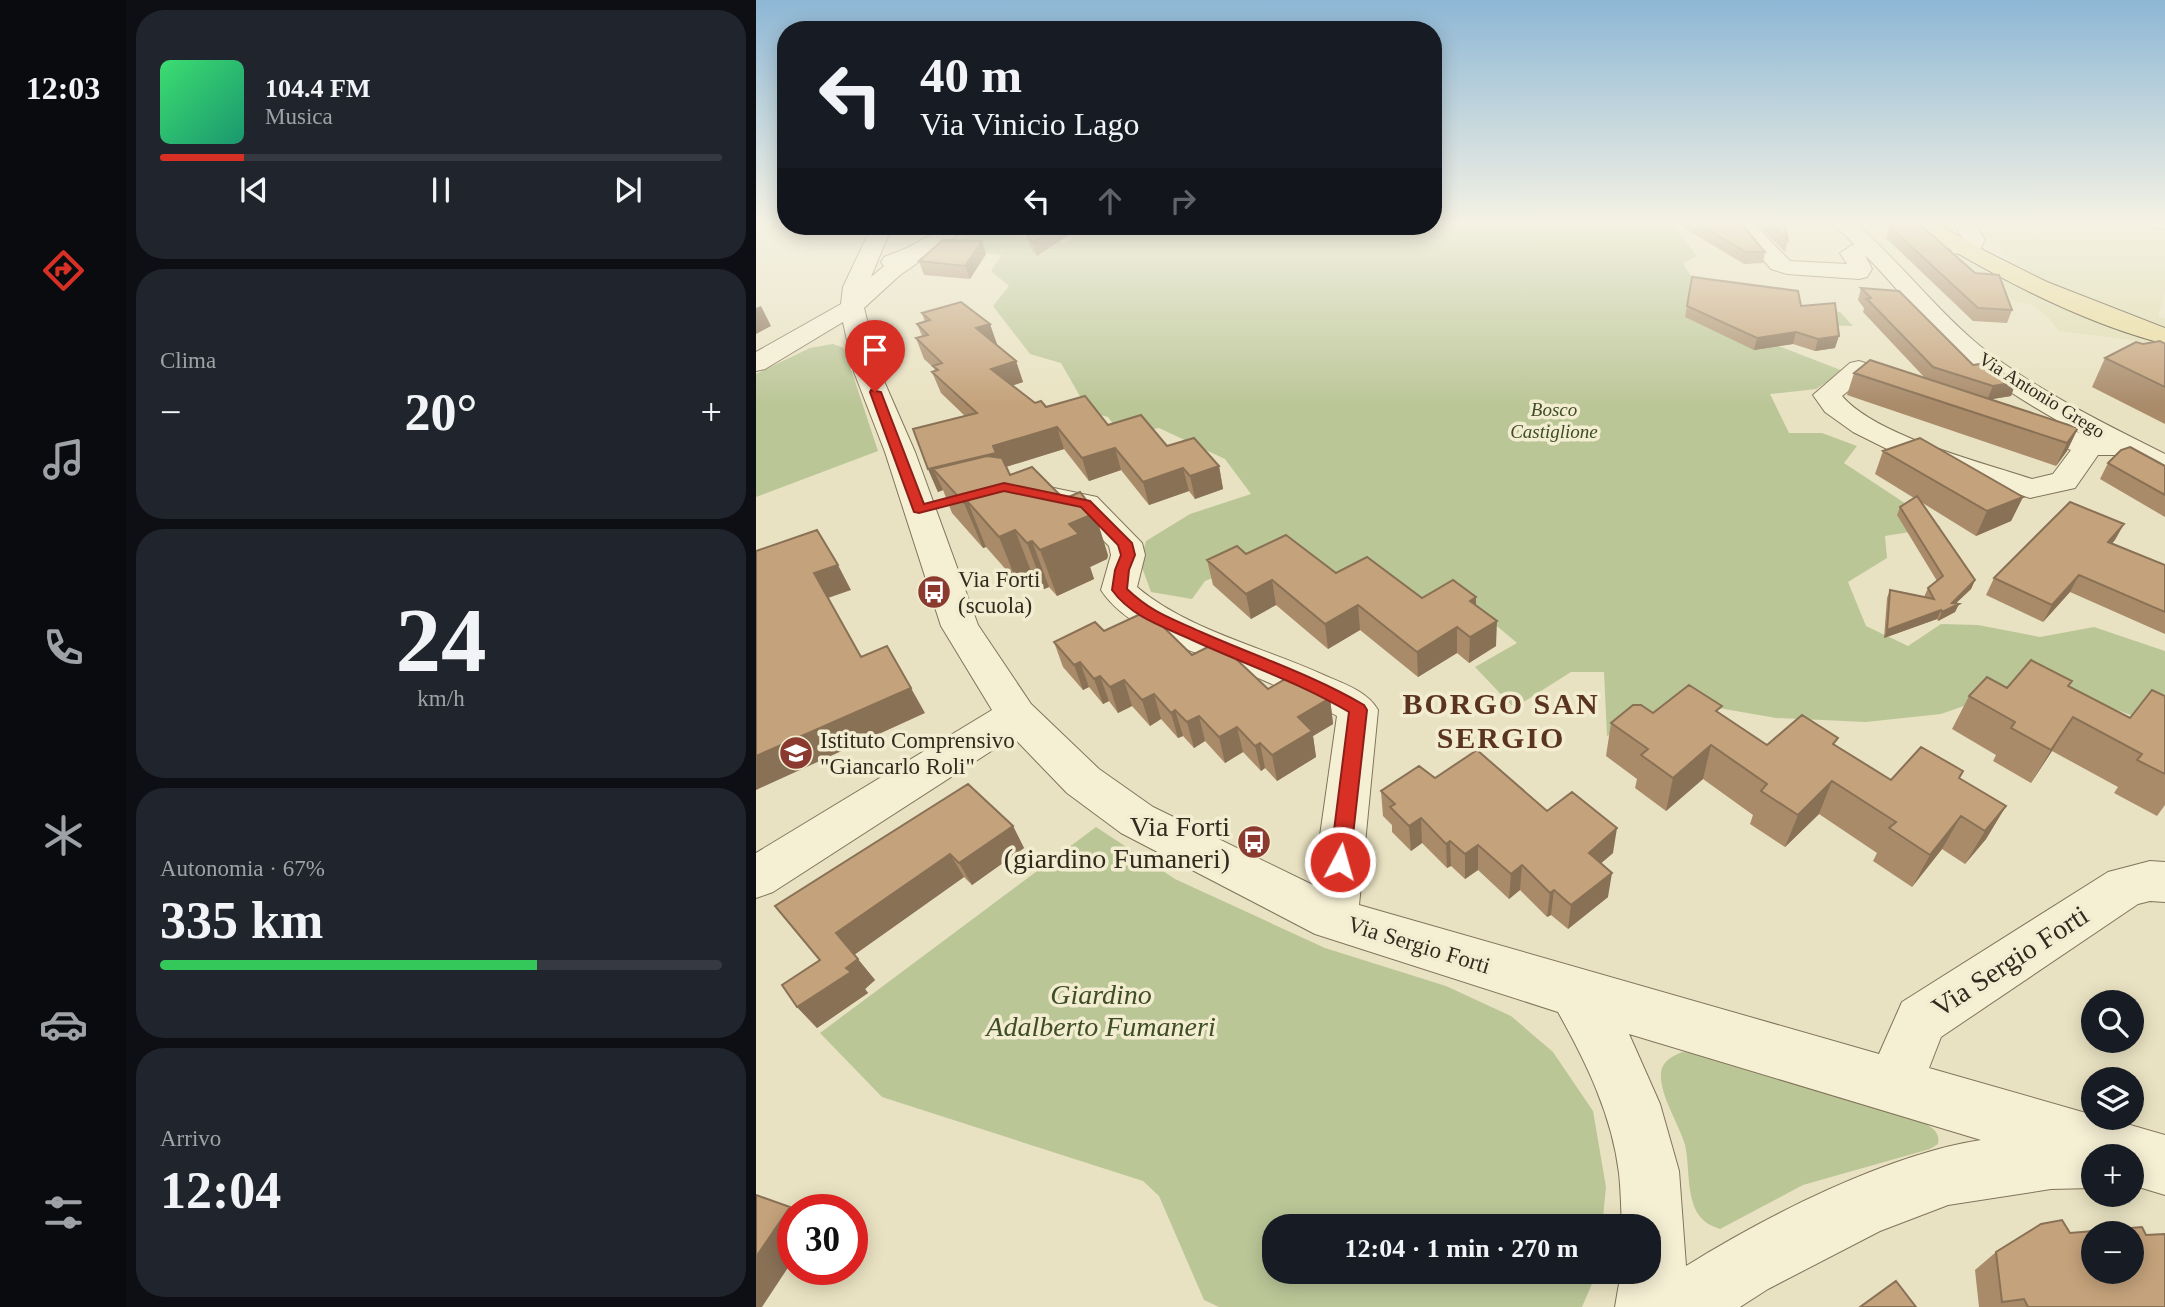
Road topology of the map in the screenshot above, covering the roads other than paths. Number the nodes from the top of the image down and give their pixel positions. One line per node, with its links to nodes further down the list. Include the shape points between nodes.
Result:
1 (857, 283): 5 (street, Via Sergio Forti)
2 (877, 283): 5 (street)
3 (1903, 283): 11 (street, Via Antonio Grego, via 1971,351)
4 (2028, 283): 6 (main road)
5 (852, 307): 7 (street); 14 (street, Via Sergio Forti, via 867,372 900,452 934,505 961,626)
6 (2165, 336)
7 (756, 362)
8 (1923, 391): 10 (street, via 1859,369 1827,395 1835,406 1897,443 2030,489 2064,481)
9 (2000, 416): 10 (street, Via Antonio Grego)
10 (2090, 446): 11 (street, Via Antonio Grego)
11 (2126, 446): 12 (street, Via Antonio Grego)
12 (2165, 466)
13 (1018, 490): 17 (street, via 1086,504 1125,543 1128,555 1119,590 1140,611 1328,692 1358,710)
14 (1016, 715): 15 (street); 17 (street, Via Sergio Forti, via 1083,781 1137,820)
15 (756, 877)
16 (2165, 882): 19 (street, Via Sergio Forti, via 2125,887 1920,1020)
17 (1334, 919): 18 (street, Via Sergio Forti)
18 (1575, 992): 19 (street, Via Sergio Forti); 22 (street, via 1604,1041 1632,1104 1649,1171 1655,1258)
19 (1894, 1086): 20 (street, Via Sergio Forti)
20 (2082, 1144)
21 (2081, 1160): 23 (street, via 1948,1175 1864,1206 1745,1266)
22 (1648, 1307)
23 (1682, 1307)

